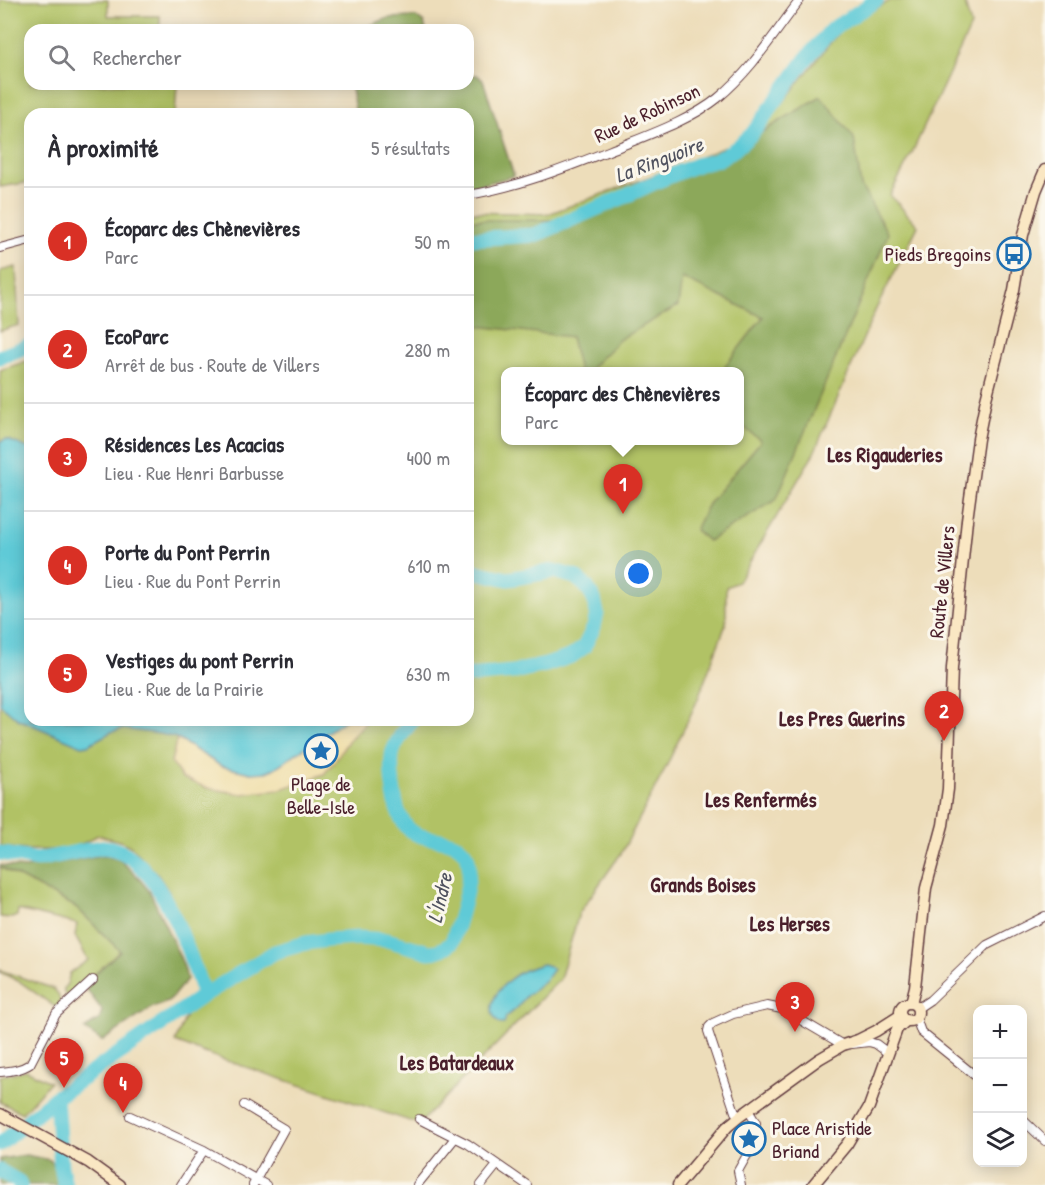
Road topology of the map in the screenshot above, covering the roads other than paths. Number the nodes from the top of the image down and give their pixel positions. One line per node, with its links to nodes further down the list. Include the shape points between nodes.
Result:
1 (800, 0): 3 (street, Rue de Robinson, via 735,83 683,119 541,176)
2 (1044, 174): 8 (main road, Route de Villers, via 1023,235 1014,290 978,439 952,668 948,789 926,888)
3 (474, 194)
4 (24, 242): 5 (street)
5 (0, 248)
6 (1045, 916): 8 (street, via 987,945 930,1000)
7 (93, 980): 11 (street, via 56,1014 30,1064)
8 (910, 1013): 9 (main road); 10 (main road, via 897,1029); 12 (street, via 921,1032)
9 (843, 1045): 10 (street, via 869,1042); 14 (main road); 14 (street, via 782,1009 767,1006 713,1023 708,1031 735,1112)
10 (888, 1053): 32 (main road, via 869,1107 847,1144)
11 (0, 1072)
12 (973, 1074)
13 (244, 1105): 23 (street, via 284,1129)
14 (744, 1113): 30 (main road, via 727,1127); 31 (street, via 756,1123 752,1148 738,1172)
15 (3, 1115): 24 (main road, via 88,1162)
16 (130, 1116): 21 (street)
17 (419, 1119): 19 (street)
18 (1027, 1123): 20 (street)
19 (455, 1138): 22 (street); 27 (street)
20 (1045, 1140)
21 (204, 1150): 23 (street); 25 (street)
22 (497, 1165): 28 (street); 29 (street)
23 (255, 1182): 26 (street)
24 (120, 1185)
25 (181, 1185)
26 (266, 1185)
27 (417, 1185)
28 (481, 1185)
29 (527, 1185)
30 (678, 1185)
31 (741, 1185)
32 (813, 1185)

